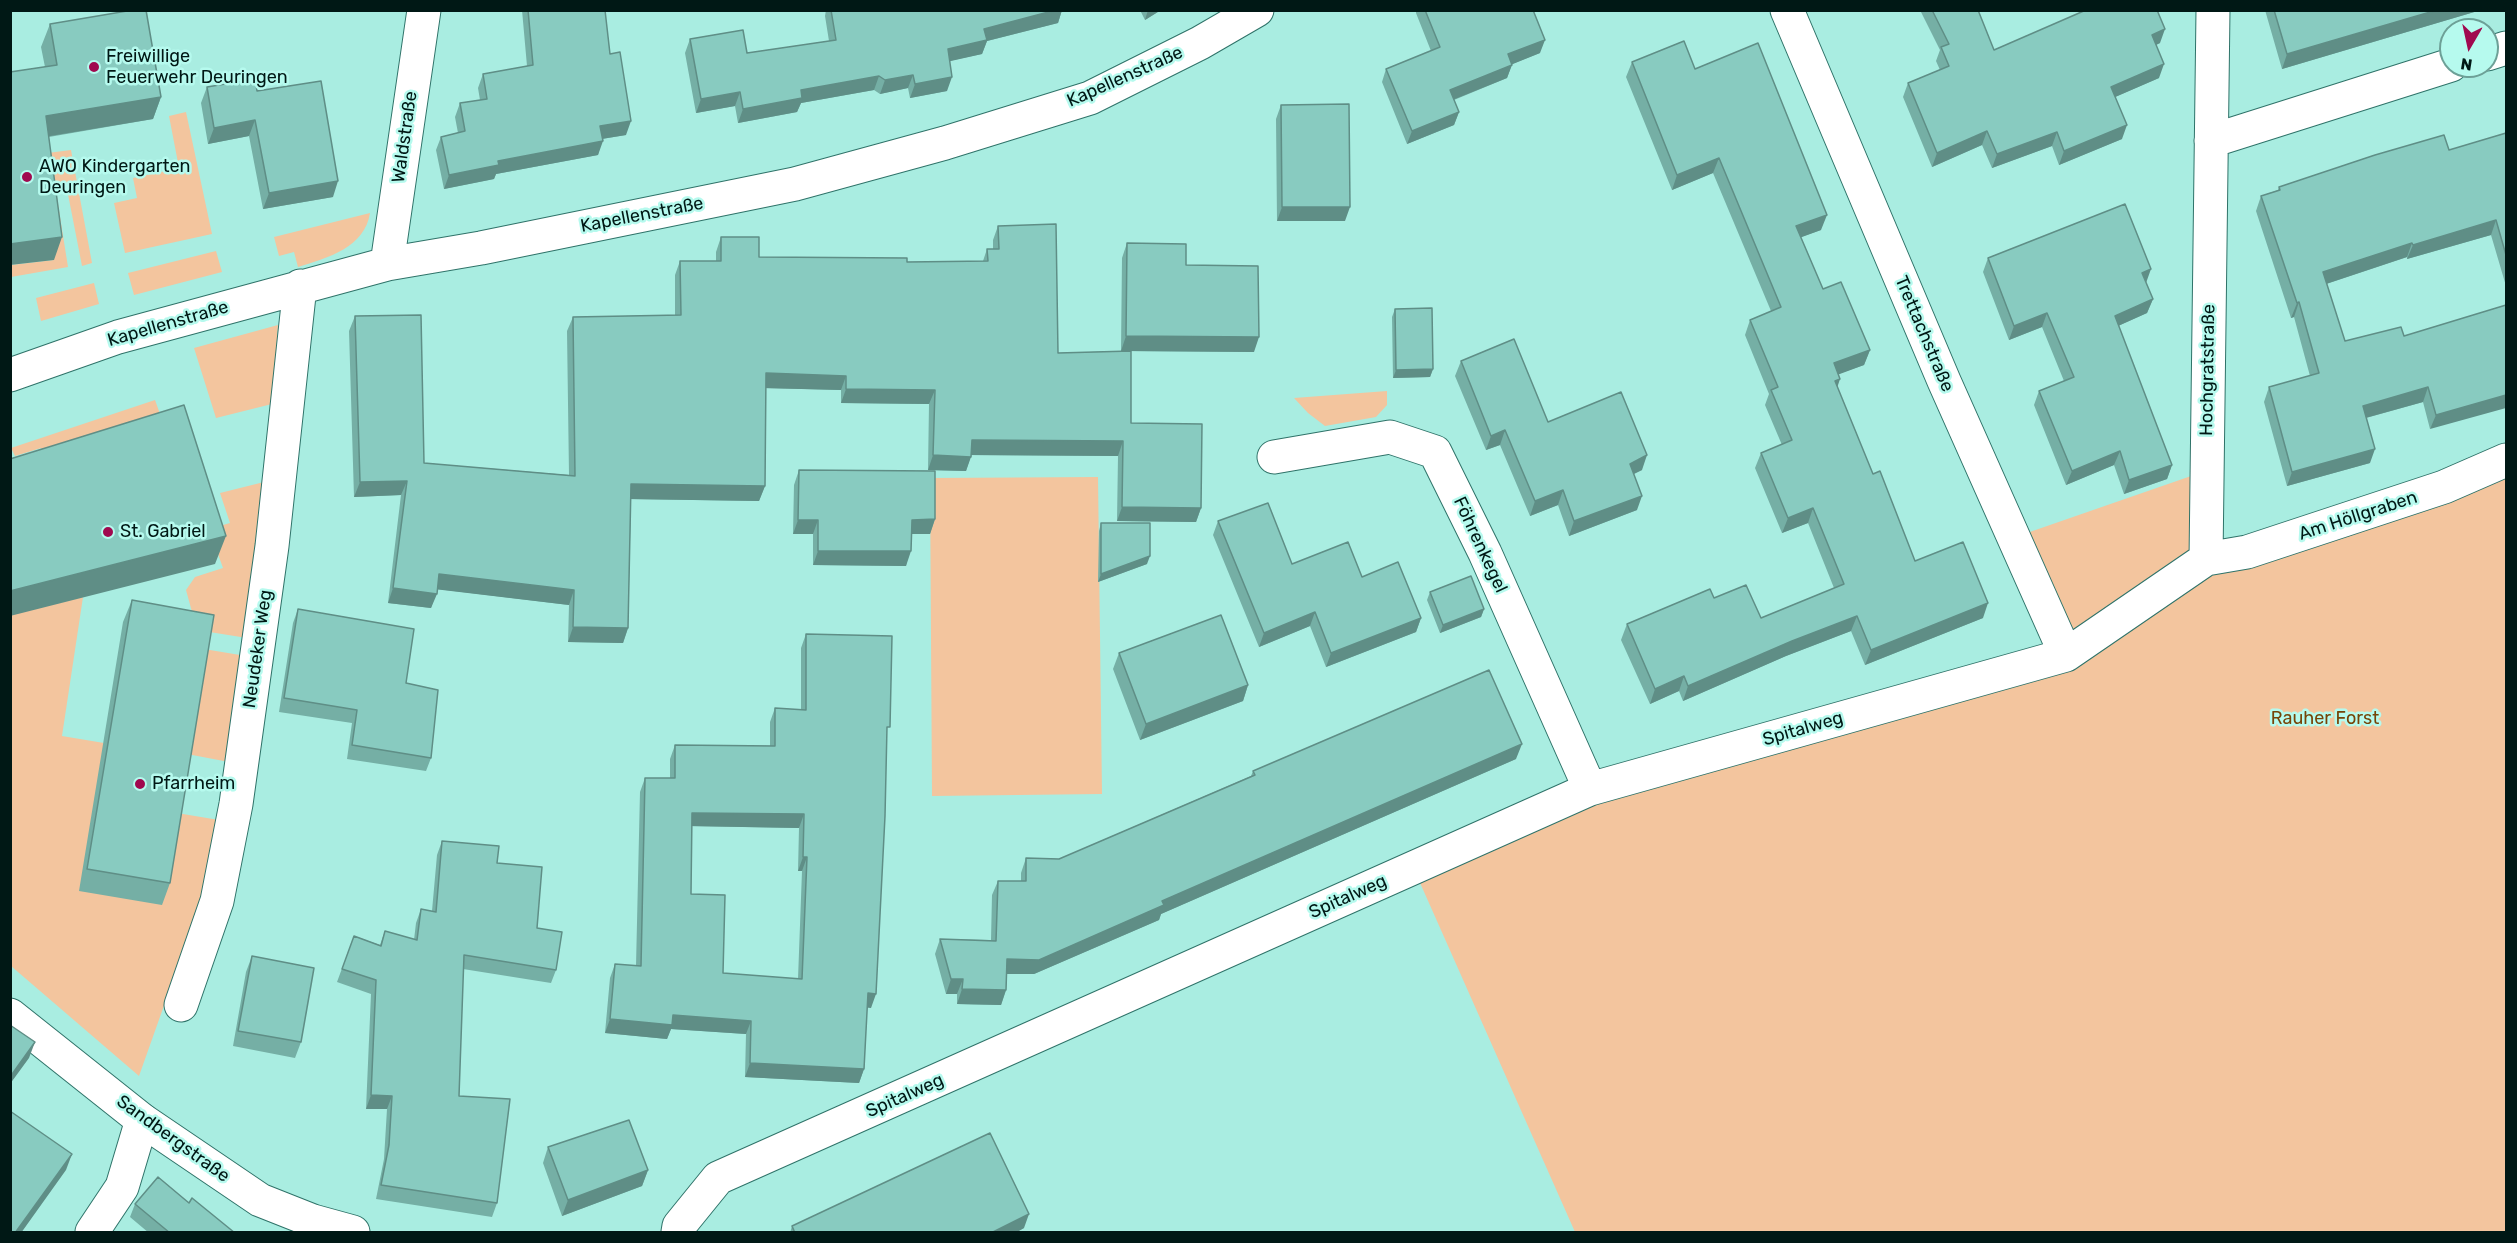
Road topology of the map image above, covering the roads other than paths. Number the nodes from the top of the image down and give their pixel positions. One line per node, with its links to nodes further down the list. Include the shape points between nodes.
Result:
1 (424, 10): 7 (street, Waldstraße)
2 (1257, 10): 7 (street, Kapellenstraße, via 1090,98 945,143 795,184)
3 (1787, 10): 13 (street, Trettachstraße, via 1944,381)
4 (2213, 10): 6 (street, Hochgratstraße)
5 (2439, 69): 6 (street)
6 (2211, 141): 12 (street, Hochgratstraße)
7 (387, 264): 8 (street, Kapellenstraße)
8 (300, 286): 9 (street, Kapellenstraße, via 118,337); 15 (street, Neudeker Weg, via 272,546 236,804 217,901)
9 (10, 375)
10 (1274, 457): 14 (street, Föhrenkegel, via 1390,437 1435,452 1485,552)
11 (2506, 460): 12 (street, Am Höllgraben, via 2444,487 2247,552)
12 (2206, 558): 13 (street)
13 (2066, 655): 14 (street, Spitalweg)
14 (1590, 789): 20 (street, Spitalweg, via 718,1178 679,1226)
15 (181, 1005)
16 (10, 1015): 17 (street, Sandbergstraße)
17 (142, 1120): 18 (street, via 122,1187); 19 (street, Sandbergstraße, via 260,1200)
18 (92, 1233)
19 (353, 1233)
20 (678, 1233)

